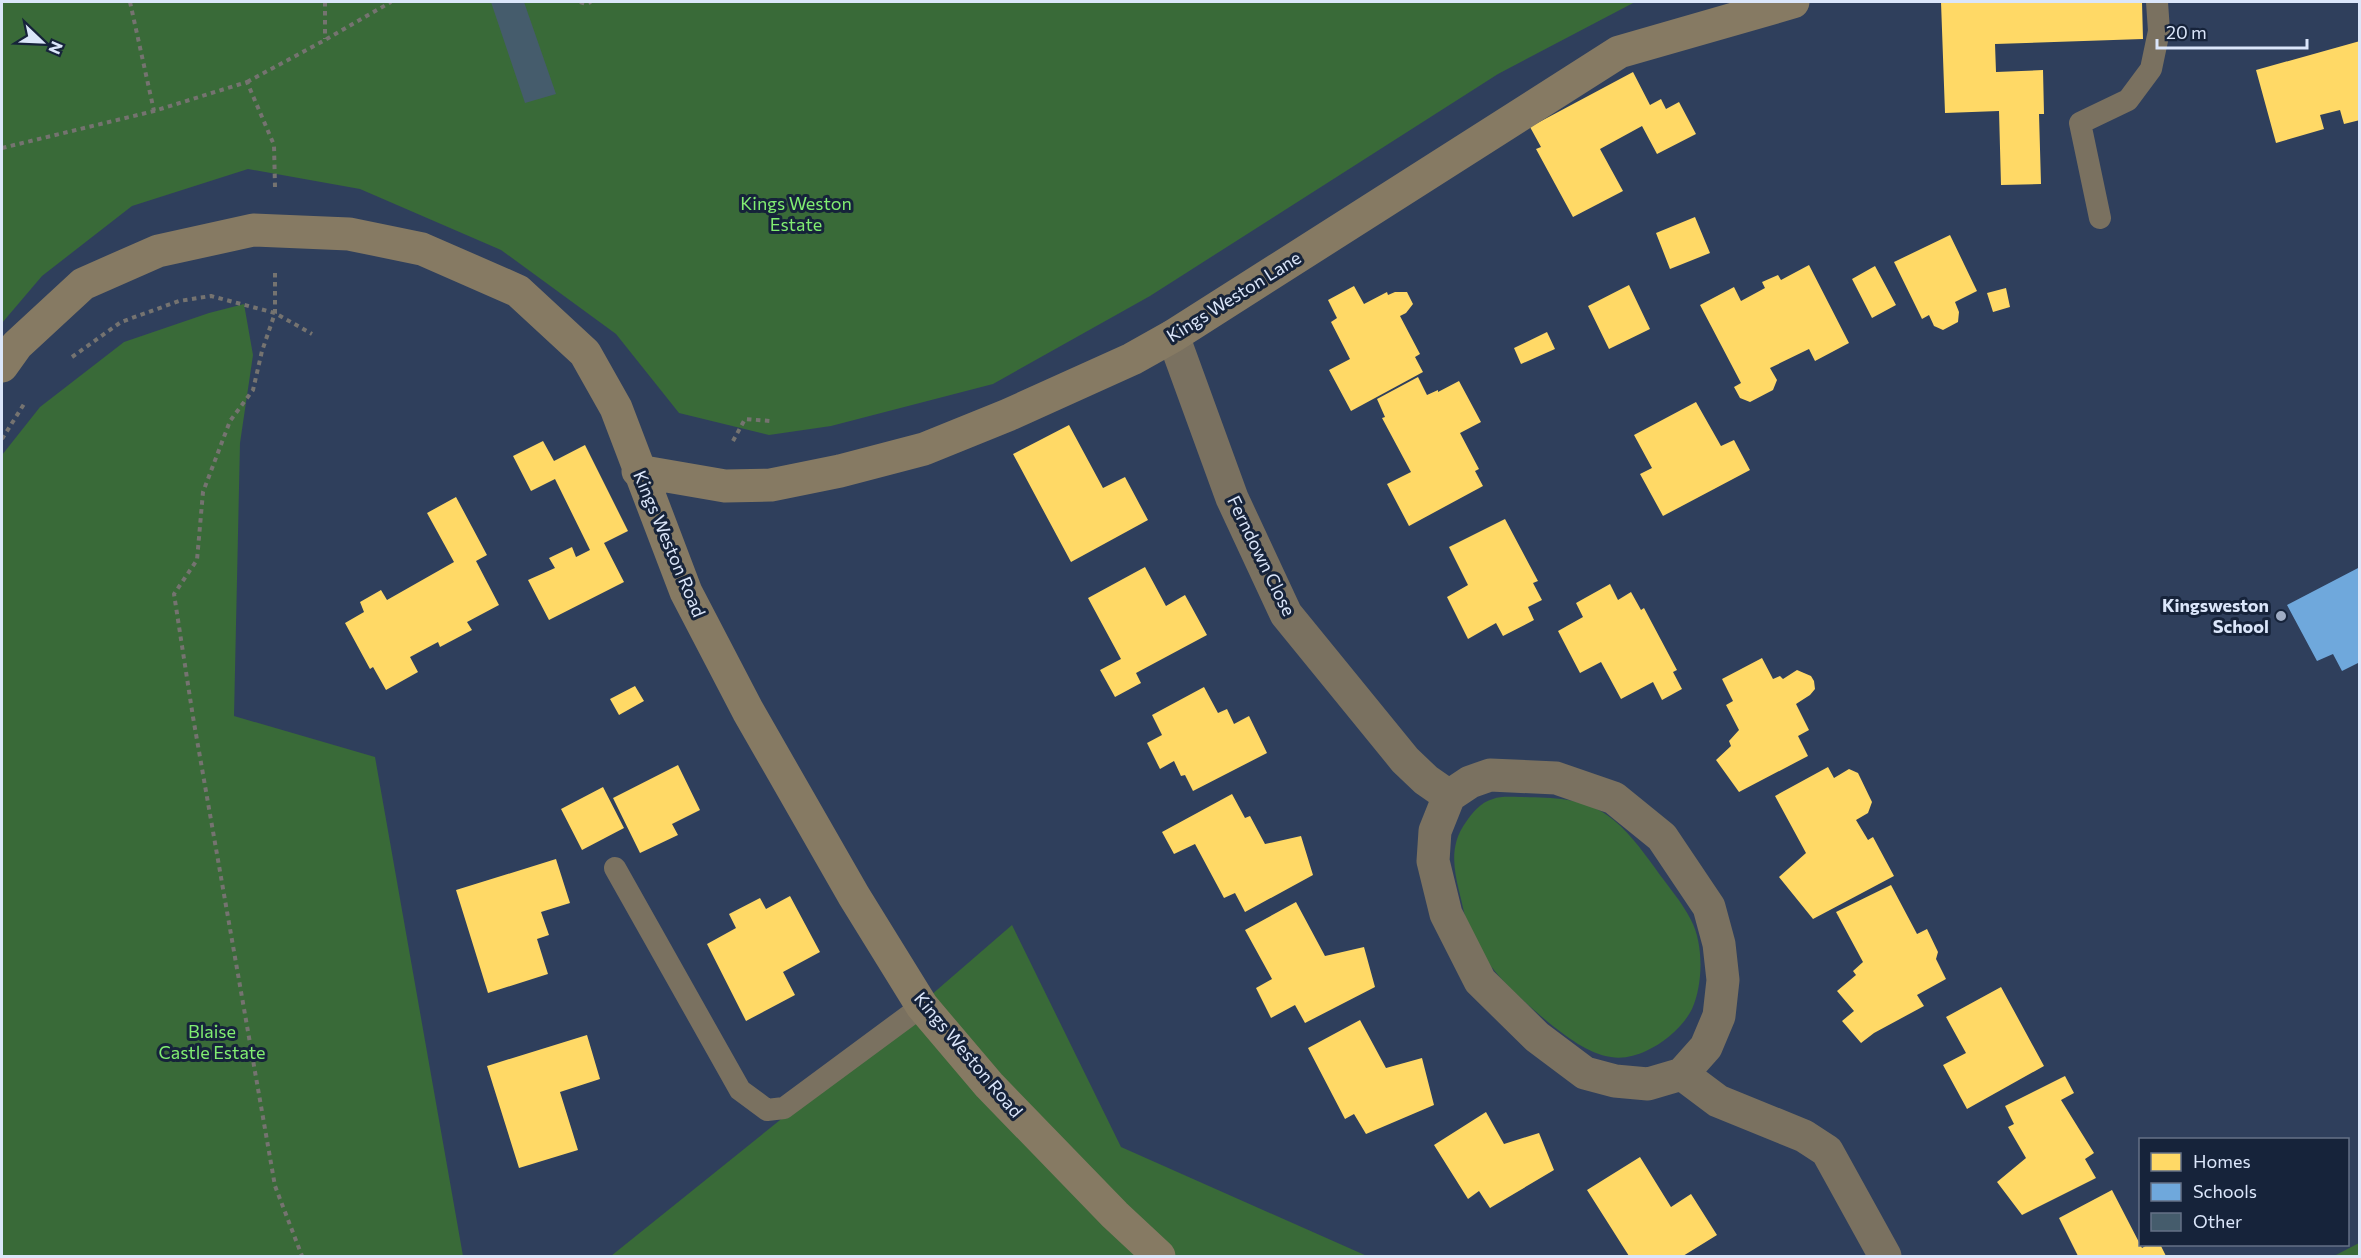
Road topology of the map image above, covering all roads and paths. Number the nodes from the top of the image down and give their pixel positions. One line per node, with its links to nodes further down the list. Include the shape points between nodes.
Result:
1 (130, 2): 10 (path)
2 (325, 2): 8 (path)
3 (391, 2): 8 (path)
4 (580, 2): 5 (path)
5 (591, 2)
6 (1793, 2): 17 (main road, Kings Weston Lane, via 1619,52)
7 (2157, 2): 13 (lane, via 2159,31 2151,69 2128,100 2080,123)
8 (325, 40): 9 (path)
9 (247, 82): 10 (path); 12 (path, via 274,145)
10 (154, 111): 11 (path)
11 (2, 148)
12 (275, 173)
13 (2100, 219)
14 (276, 279): 15 (path)
15 (275, 313): 16 (path); 18 (path, via 211,296 179,301 121,321); 27 (path, via 253,390 230,421 203,492 197,560 174,594 276,1186)
16 (312, 334)
17 (1173, 336): 22 (main road, Kings Weston Lane, via 1008,415 924,449 840,471 771,485 725,486); 23 (street, Ferndown Close, via 1232,498 1286,614 1405,760)
18 (71, 358)
19 (2, 366): 22 (main road, Kings Weston Road, via 17,345 83,284 158,251 253,230 349,234 422,249 518,291 585,352 616,408)
20 (28, 398): 21 (path)
21 (2, 438)
22 (638, 471): 25 (main road, Kings Weston Road, via 686,592 748,711)
23 (1449, 796): 26 (street, via 1435,831 1434,861 1446,914 1480,981 1537,1037 1585,1073 1648,1084); 26 (street, via 1490,775 1556,778 1614,798 1662,837 1708,907 1719,944 1723,980 1719,1016 1706,1047)
24 (615, 868): 25 (lane, via 740,1090 766,1110 784,1108)
25 (922, 1006): 28 (main road, Kings Weston Road, via 989,1085)
26 (1682, 1074): 29 (street, via 1718,1101 1804,1136 1827,1151)
27 (302, 1257)
28 (1159, 1257)
29 (1886, 1257)

